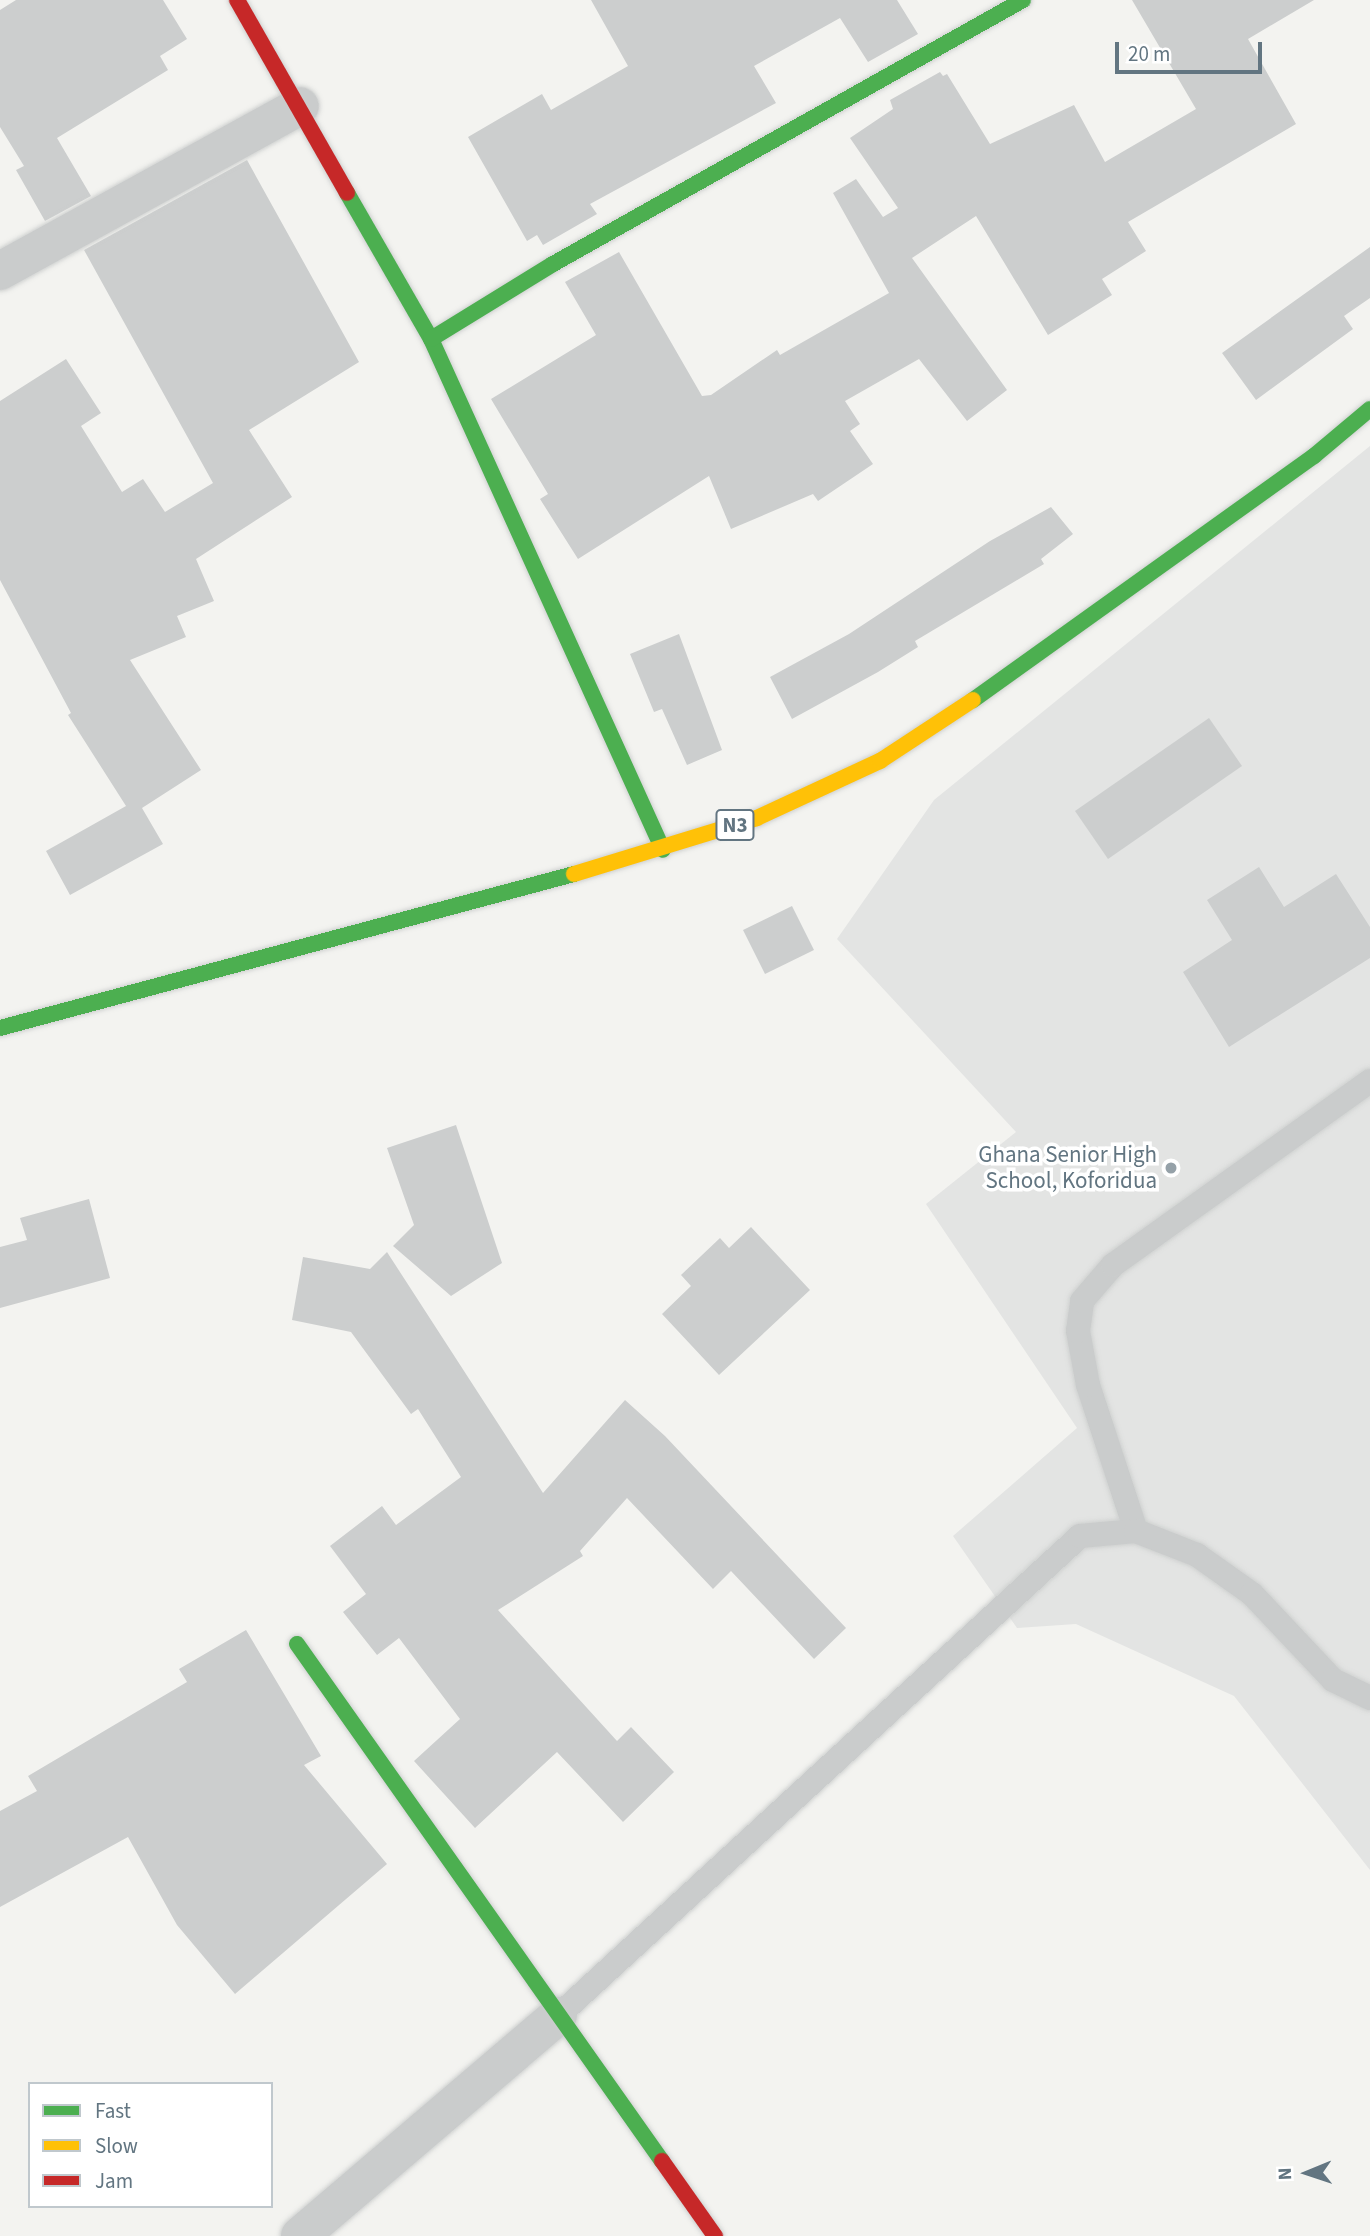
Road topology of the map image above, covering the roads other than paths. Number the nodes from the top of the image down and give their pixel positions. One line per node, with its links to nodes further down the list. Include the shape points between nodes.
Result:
1 (237, 0): 3 (street)
2 (1023, 0): 5 (street, via 553,264)
3 (300, 106): 4 (street); 5 (street)
4 (0, 271)
5 (431, 339): 7 (street)
6 (1370, 409): 7 (street, N3, via 1314,456 1032,661 880,761 757,818)
7 (663, 850): 8 (street, N3)
8 (0, 1028)
9 (1370, 1082): 10 (lane, via 1113,1265 1082,1301 1078,1331 1088,1385)
10 (1136, 1531): 12 (lane, via 1197,1555 1252,1594 1308,1658); 13 (lane, via 1080,1536)
11 (297, 1644): 13 (street)
12 (1368, 1701)
13 (558, 2016): 14 (street); 15 (street)
14 (300, 2236)
15 (715, 2236)

